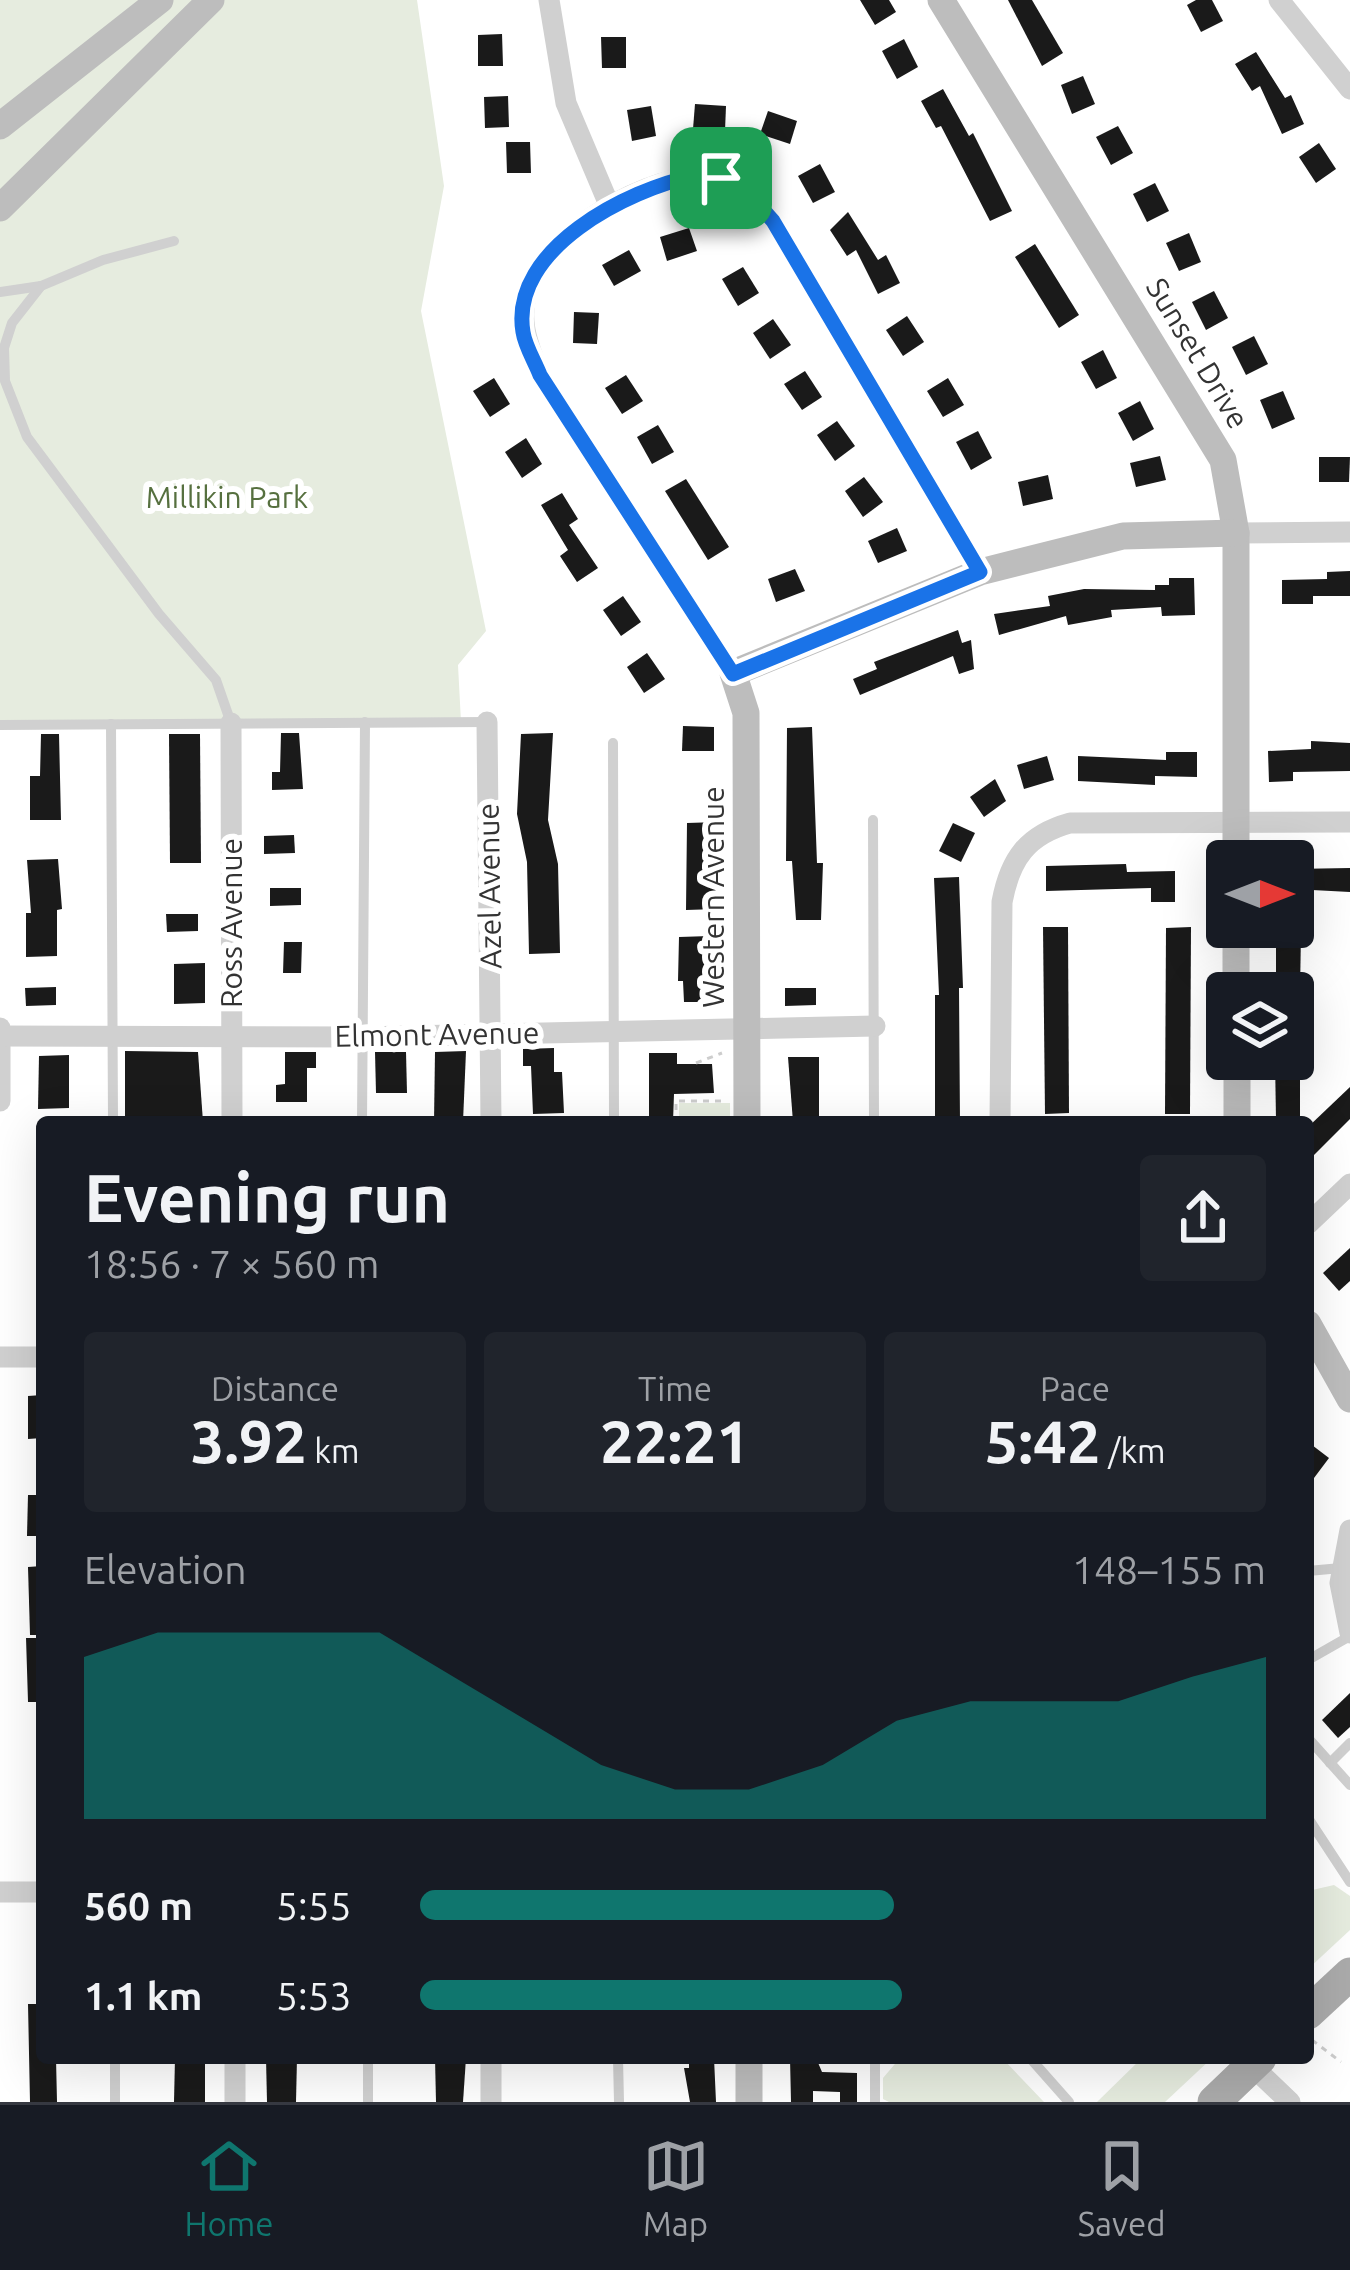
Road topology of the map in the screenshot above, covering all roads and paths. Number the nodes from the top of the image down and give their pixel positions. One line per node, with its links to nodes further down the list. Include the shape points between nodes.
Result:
1 (160, 0): 7 (street)
2 (211, 0): 9 (street)
3 (549, 0): 8 (street, via 566,103)
4 (941, 0): 15 (street, Sunset Drive, via 1223,460)
5 (1280, 0): 6 (street)
6 (1350, 89)
7 (0, 126)
8 (610, 206): 16 (street, via 694,176 743,187 773,221); 17 (street, via 550,252 533,277 523,333 540,375)
9 (0, 208)
10 (174, 241): 11 (lane)
11 (41, 286): 12 (lane); 13 (lane)
12 (0, 292)
13 (2, 342): 20 (lane, via 5,381 27,437 216,680)
14 (1350, 532): 15 (street)
15 (1236, 533): 16 (street, via 1124,536); 25 (street, Sunset Drive)
16 (980, 572): 17 (street)
17 (733, 674): 29 (street, Western Avenue, via 746,713)
18 (365, 722): 19 (lane); 20 (lane); 35 (lane)
19 (488, 722): 33 (street, Azel Avenue)
20 (231, 723): 21 (lane); 34 (street, Ross Avenue)
21 (111, 724): 22 (lane); 32 (lane)
22 (0, 725)
23 (613, 742): 30 (lane)
24 (873, 820): 28 (lane)
25 (1235, 821): 26 (street); 27 (street, Sunset Drive); 51 (street, via 1070,823 1044,830 1020,850 1002,902)
26 (1350, 822)
27 (1235, 840)
28 (874, 1026): 29 (street, Elmont Avenue); 50 (lane)
29 (746, 1029): 30 (street, Elmont Avenue); 49 (street, Western Avenue)
30 (613, 1031): 33 (street, Elmont Avenue); 47 (lane)
31 (0, 1032): 32 (street, Elmont Avenue); 40 (street)
32 (113, 1033): 34 (street, Elmont Avenue); 43 (lane)
33 (491, 1033): 35 (street, Elmont Avenue); 46 (street, Azel Avenue)
34 (231, 1036): 35 (street, Elmont Avenue); 44 (street, Ross Avenue)
35 (361, 1037): 45 (lane)
36 (725, 1052): 37 (path)
37 (696, 1068)
38 (1237, 1080): 52 (street)
39 (698, 1094): 41 (path)
40 (0, 1101)
41 (698, 1101): 42 (path); 48 (path, via 676,1101)
42 (725, 1101)
43 (113, 1116)
44 (232, 1116)
45 (362, 1116)
46 (491, 1116)
47 (614, 1116)
48 (676, 1116)
49 (747, 1116)
50 (874, 1116)
51 (1000, 1116)
52 (1237, 1116)
53 (1350, 1184): 54 (street)
54 (1314, 1218)
55 (1314, 1335): 58 (street)
56 (0, 1357): 57 (street)
57 (36, 1357)
58 (1350, 1400)
59 (1350, 1531): 60 (street)
60 (1341, 1568): 61 (lane); 62 (street)
61 (1314, 1570)
62 (1350, 1635): 63 (lane)
63 (1314, 1656)
64 (1350, 1743): 66 (lane)
65 (1314, 1745): 66 (lane)
66 (1330, 1763): 67 (lane)
67 (1350, 1785)
68 (1314, 1828): 69 (lane)
69 (1350, 1882)
70 (0, 1892): 71 (street)
71 (36, 1892)
72 (1350, 1974): 73 (main road)
73 (1314, 2020)
74 (1314, 2032): 75 (path)
75 (1341, 2062)
76 (115, 2064): 86 (lane)
77 (235, 2064): 87 (street)
78 (368, 2064): 88 (lane)
79 (491, 2064): 89 (street)
80 (618, 2064): 90 (lane)
81 (749, 2064): 91 (street)
82 (875, 2064): 92 (lane)
83 (1035, 2064): 93 (lane)
84 (1248, 2064): 94 (main road)
85 (1256, 2064): 95 (street)
86 (115, 2102)
87 (235, 2102)
88 (368, 2102)
89 (491, 2102)
90 (619, 2102)
91 (749, 2102)
92 (875, 2102)
93 (1069, 2102)
94 (1214, 2102)
95 (1290, 2102)

